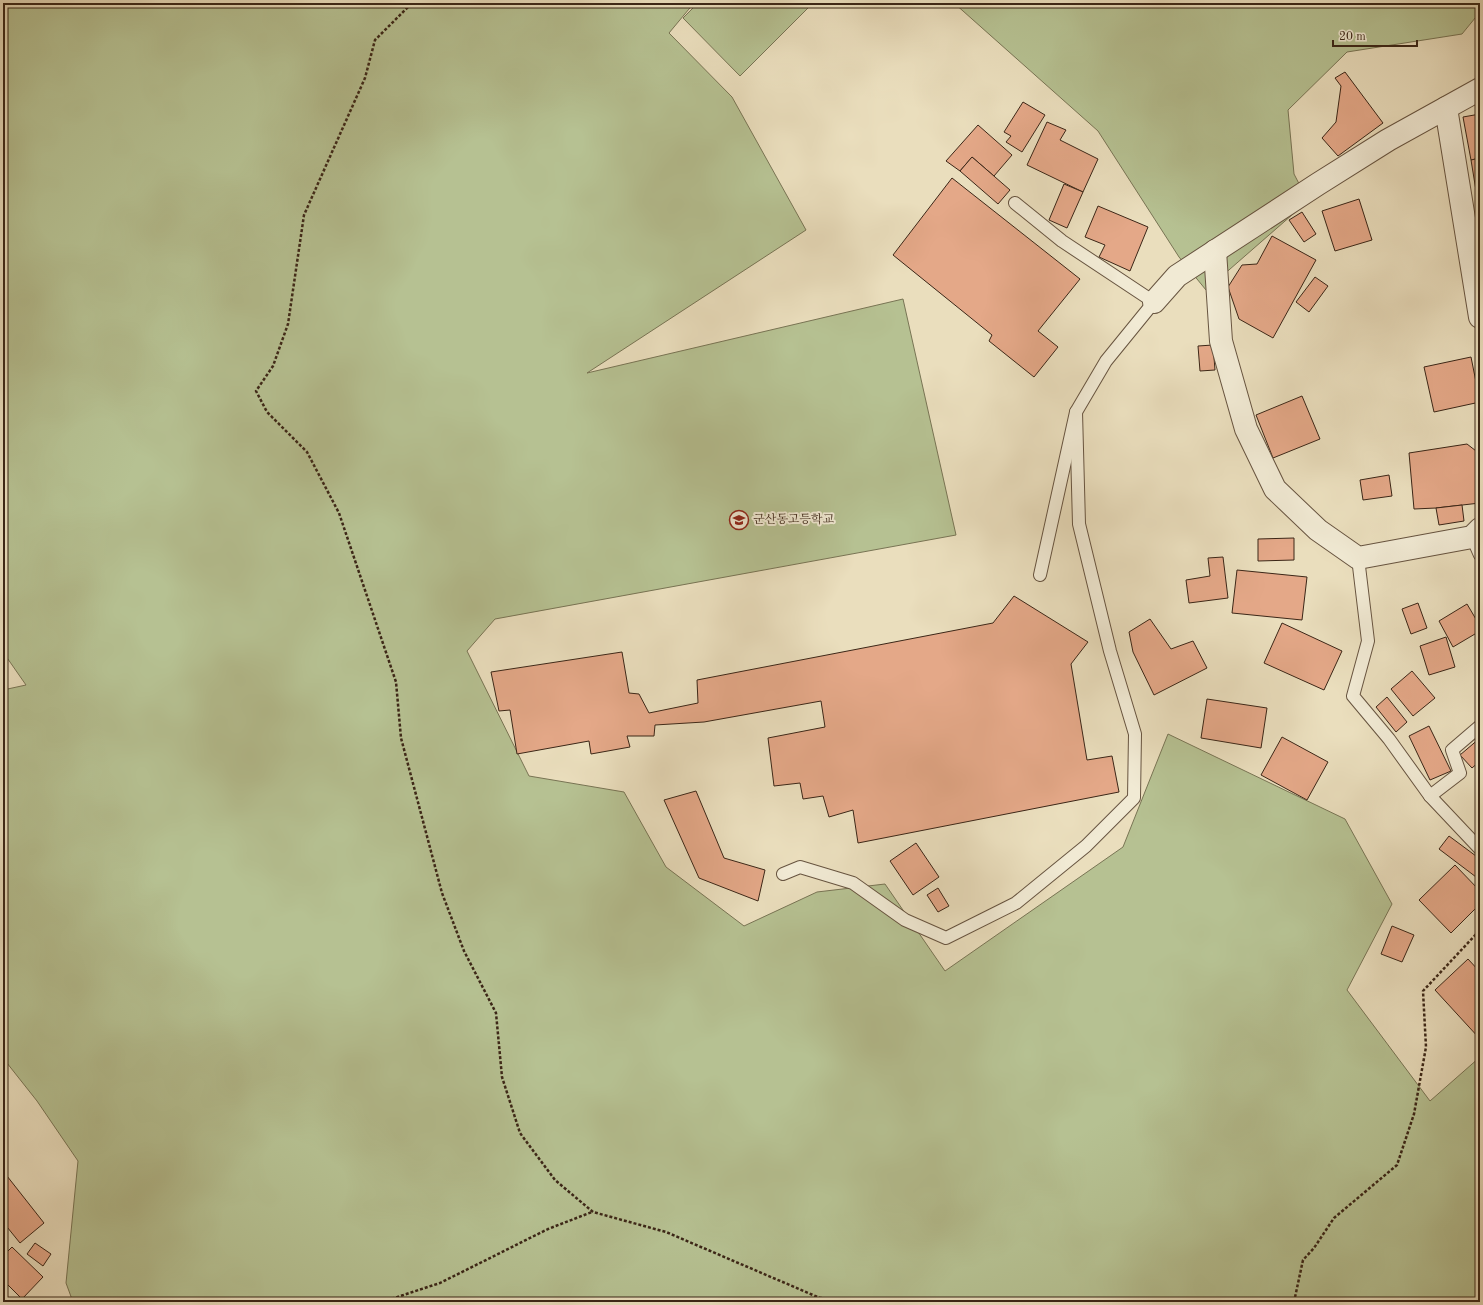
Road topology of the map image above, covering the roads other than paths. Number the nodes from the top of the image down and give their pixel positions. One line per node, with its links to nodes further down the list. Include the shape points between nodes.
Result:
1 (1480, 89): 2 (street)
2 (1446, 108): 4 (street, via 1388,140); 6 (street)
3 (1015, 203): 5 (lane, via 1062,241)
4 (1216, 250): 5 (street, via 1177,276); 9 (street, via 1221,341 1246,429 1275,489 1318,530)
5 (1154, 302): 7 (lane, via 1106,361)
6 (1480, 317)
7 (1076, 412): 10 (lane); 14 (lane, via 1079,524 1110,651 1135,734 1134,798 1086,846 1016,903 946,938 905,920 853,883 800,866)
8 (1477, 540): 9 (street)
9 (1358, 558): 12 (lane, via 1368,641 1353,696 1389,739)
10 (1040, 576)
11 (1480, 726): 12 (lane, via 1452,750 1460,773)
12 (1430, 796): 13 (lane)
13 (1480, 849)
14 (783, 874)

